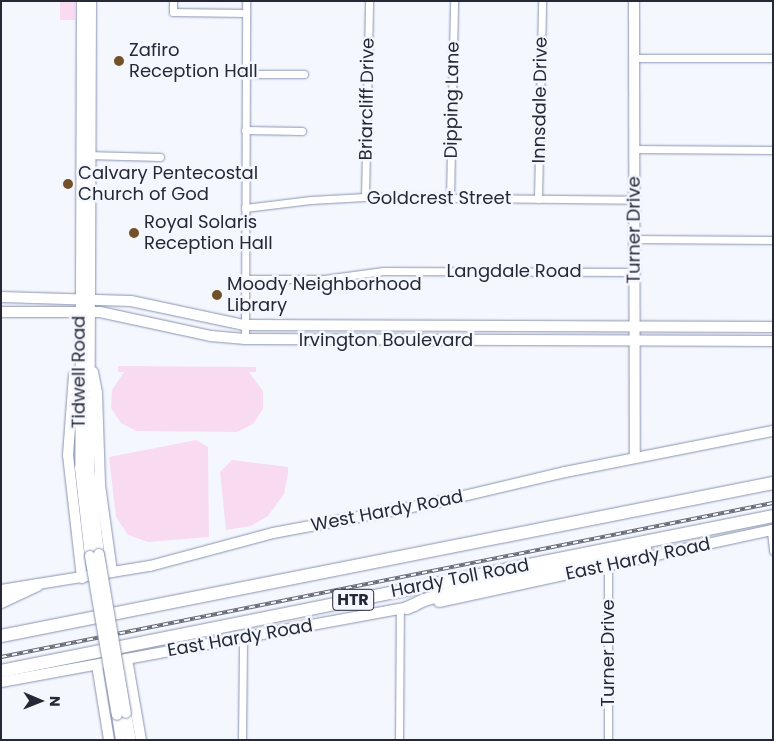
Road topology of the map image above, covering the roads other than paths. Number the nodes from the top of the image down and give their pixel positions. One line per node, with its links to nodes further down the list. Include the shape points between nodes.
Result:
1 (82, 1): 10 (main road, Tidwell Road)
2 (91, 1): 10 (main road, Tidwell Road)
3 (173, 1): 9 (street, via 173,12)
4 (246, 1): 9 (street)
5 (369, 1): 21 (street, Briarcliff Drive)
6 (454, 1): 22 (street, Dipping Lane)
7 (542, 1): 23 (street, Innsdale Drive)
8 (634, 1): 11 (main road, Turner Drive)
9 (246, 14): 13 (street)
10 (86, 48): 19 (main road, Tidwell Road)
11 (634, 58): 12 (street); 17 (main road, Turner Drive)
12 (773, 58)
13 (246, 74): 14 (street); 15 (street)
14 (304, 74)
15 (245, 130): 16 (street); 25 (street)
16 (302, 131)
17 (634, 149): 18 (street); 24 (main road, Turner Drive)
18 (773, 150)
19 (86, 155): 20 (street); 31 (main road, Tidwell Road)
20 (160, 157)
21 (365, 198): 22 (street, Goldcrest Street); 25 (street, Goldcrest Street)
22 (450, 198): 23 (street, Goldcrest Street)
23 (538, 199): 24 (street, Goldcrest Street)
24 (634, 200): 26 (main road, Turner Drive)
25 (244, 208): 29 (street)
26 (634, 239): 27 (street); 28 (main road, Turner Drive)
27 (773, 240)
28 (634, 272): 29 (street, Langdale Road, via 383,271 324,279); 40 (main road, Turner Drive)
29 (244, 278): 35 (street)
30 (1, 298): 31 (main road, Irvington Boulevard)
31 (84, 298): 33 (main road, Tidwell Road); 34 (main road, Irvington Boulevard, via 131,301)
32 (1, 312): 33 (main road, Irvington Boulevard)
33 (84, 312): 38 (main road, Irvington Boulevard, via 126,315); 50 (main road, Tidwell Road); 58 (main road, Tidwell Road, via 89,349 89,468)
34 (221, 323): 35 (main road, Irvington Boulevard); 38 (main road, via 184,320)
35 (244, 325): 36 (main road, Irvington Boulevard); 43 (street)
36 (332, 325): 37 (main road, Irvington Boulevard); 44 (main road)
37 (420, 325): 39 (main road, Irvington Boulevard); 45 (main road)
38 (175, 326): 43 (main road, Irvington Boulevard)
39 (528, 326): 40 (main road, Irvington Boulevard); 46 (main road)
40 (634, 326): 41 (main road, Irvington Boulevard); 47 (main road, Turner Drive)
41 (713, 326): 42 (main road, Irvington Boulevard); 48 (main road)
42 (773, 327)
43 (245, 339): 44 (main road, Irvington Boulevard)
44 (332, 340): 45 (main road, Irvington Boulevard)
45 (420, 340): 46 (main road, Irvington Boulevard)
46 (528, 340): 47 (main road, Irvington Boulevard)
47 (634, 341): 48 (main road, Irvington Boulevard); 52 (main road, Turner Drive)
48 (714, 341): 49 (main road, Irvington Boulevard)
49 (773, 341)
50 (79, 344): 58 (main road, Tidwell Road, via 80,468); 59 (main road, via 70,400 68,455)
51 (773, 431): 52 (main road, West Hardy Road)
52 (635, 458): 61 (main road, West Hardy Road, via 434,503 273,533 150,566)
53 (773, 483): 67 (highway, Hardy Toll Road / HTR)
54 (773, 516): 55 (highway, Hardy Toll Road / HTR)
55 (705, 529): 66 (highway, via 675,542 478,586); 71 (highway, Hardy Toll Road / HTR)
56 (772, 530): 57 (street); 60 (main road, East Hardy Road)
57 (773, 551)
58 (100, 555): 59 (main road, via 104,564 90,566); 61 (main road); 75 (main road, Tidwell Road, bridge)
59 (79, 560): 62 (main road)
60 (608, 565): 66 (main road, East Hardy Road); 82 (street, Turner Drive)
61 (112, 572): 62 (main road, West Hardy Road)
62 (82, 578): 63 (main road, West Hardy Road)
63 (37, 585): 64 (main road, West Hardy Road); 65 (highway)
64 (1, 590)
65 (1, 602)
66 (404, 608): 68 (main road, East Hardy Road); 81 (street)
67 (1, 636)
68 (243, 636): 69 (main road, East Hardy Road); 80 (street)
69 (127, 659): 70 (main road, East Hardy Road); 72 (main road)
70 (97, 665): 73 (main road, East Hardy Road); 74 (main road)
71 (1, 671)
72 (130, 676): 74 (main road, via 123,670 111,671); 79 (main road)
73 (1, 682)
74 (100, 687): 76 (main road)
75 (122, 714): 77 (main road, Tidwell Road); 78 (main road, Tidwell Road)
76 (109, 740)
77 (121, 740)
78 (131, 740)
79 (141, 740)
80 (242, 740)
81 (399, 740)
82 (608, 740)

